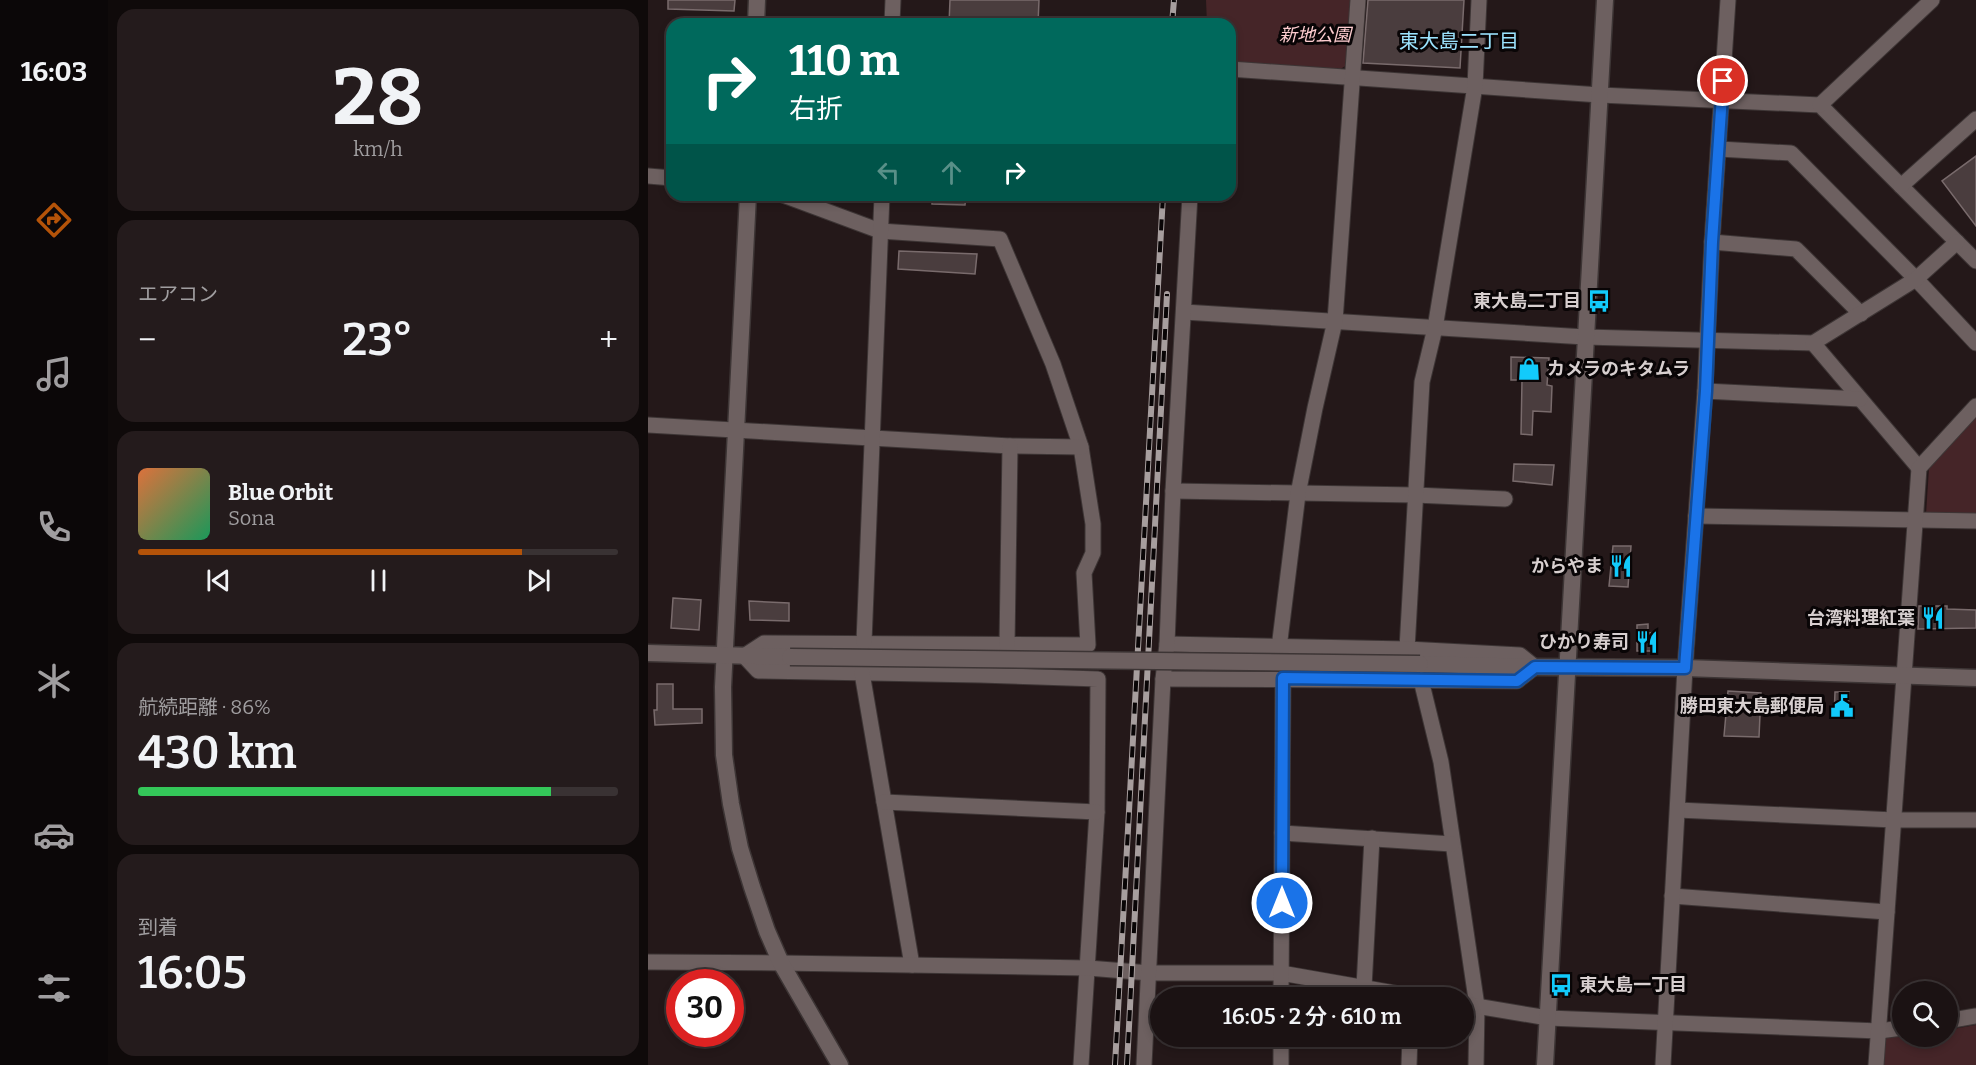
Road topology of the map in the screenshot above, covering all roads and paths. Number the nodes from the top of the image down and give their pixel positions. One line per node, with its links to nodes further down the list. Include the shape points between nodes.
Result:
1 (757, 0): 8 (street)
2 (893, 0): 9 (street)
3 (1358, 0): 11 (street)
4 (1479, 0): 12 (street)
5 (1605, 0): 13 (street)
6 (1728, 0): 14 (street)
7 (1932, 0): 15 (street)
8 (756, 18)
9 (892, 18)
10 (1236, 69): 11 (street)
11 (1352, 78): 12 (street); 32 (street)
12 (1475, 86): 13 (street); 33 (street)
13 (1600, 95): 14 (street); 34 (street)
14 (1721, 101): 15 (street); 17 (street)
15 (1820, 105): 20 (street)
16 (1976, 119): 20 (street)
17 (1719, 149): 26 (street); 29 (street, via 1791,153)
18 (648, 176): 19 (street)
19 (666, 178)
20 (1901, 186): 27 (street)
21 (748, 201): 42 (street)
22 (799, 201): 25 (street)
23 (882, 201): 25 (street)
24 (1190, 201): 30 (street)
25 (880, 231): 43 (street); 45 (street, via 999,239 1053,364)
26 (1712, 242): 31 (street, via 1796,249); 35 (street)
27 (1957, 242): 28 (street); 29 (street)
28 (1976, 261)
29 (1916, 279): 31 (street); 37 (street)
30 (1184, 312): 32 (street); 47 (street)
31 (1861, 314): 36 (street)
32 (1335, 321): 33 (street); 48 (street)
33 (1435, 328): 34 (street); 49 (street, via 1422,382)
34 (1585, 337): 35 (street); 63 (street)
35 (1708, 342): 36 (street); 38 (street)
36 (1814, 343): 39 (street)
37 (1976, 343)
38 (1706, 391): 39 (street); 51 (street)
39 (1860, 399): 46 (street)
40 (1976, 406): 46 (street)
41 (648, 424): 42 (street)
42 (736, 429): 43 (street); 60 (street)
43 (871, 438): 44 (street); 54 (street)
44 (1010, 446): 45 (street); 56 (street)
45 (1081, 447): 56 (street, via 1093,524 1093,553 1084,573 1088,645)
46 (1919, 468): 52 (street)
47 (1173, 491): 48 (street); 55 (street)
48 (1298, 494): 49 (street); 57 (street)
49 (1414, 495): 50 (street); 58 (street)
50 (1505, 499)
51 (1696, 516): 52 (street); 64 (street)
52 (1915, 520): 53 (street); 67 (street)
53 (1976, 521)
54 (864, 642): 56 (street); 61 (street, via 764,643)
55 (1167, 644): 57 (street); 70 (street)
56 (1007, 645)
57 (1279, 648): 58 (street)
58 (1407, 650): 62 (street, via 1520,655)
59 (648, 653): 60 (street)
60 (724, 654): 61 (street); 82 (street, via 724,755 731,804 752,887)
61 (744, 656): 65 (street, bridge); 66 (street, via 758,671)
62 (1535, 667): 63 (street); 65 (street)
63 (1567, 668): 64 (street); 92 (street)
64 (1685, 668): 67 (street); 72 (street)
65 (1421, 672): 68 (street); 78 (street, via 1441,762)
66 (862, 673): 71 (street); 73 (street, via 1098,679)
67 (1903, 675): 69 (street); 74 (street)
68 (1283, 678): 70 (street); 76 (street)
69 (1976, 678)
70 (1163, 679): 85 (street)
71 (884, 802): 73 (street); 83 (street)
72 (1678, 810): 74 (street); 79 (street)
73 (1097, 812): 84 (street)
74 (1894, 820): 75 (street); 80 (street)
75 (1976, 820)
76 (1282, 833): 77 (street); 86 (street)
77 (1372, 838): 78 (street); 88 (street)
78 (1452, 844): 89 (street)
79 (1672, 896): 80 (street); 94 (street)
80 (1887, 912): 96 (street)
81 (648, 962): 82 (street)
82 (781, 963): 83 (street); 100 (street)
83 (912, 965): 84 (street)
84 (1088, 968): 85 (street); 101 (street)
85 (1150, 973): 86 (street); 102 (street)
86 (1281, 973): 87 (street); 88 (street)
87 (1281, 987)
88 (1364, 987)
89 (1468, 987)
90 (1474, 1006): 92 (street)
91 (1976, 1016): 93 (street)
92 (1548, 1018): 94 (street); 106 (street)
93 (1958, 1019)
94 (1665, 1023): 96 (street); 107 (street)
95 (1892, 1029): 96 (street)
96 (1879, 1031): 108 (street)
97 (1474, 1045): 105 (street)
98 (1281, 1047): 103 (street)
99 (1410, 1047): 104 (street)
100 (840, 1065)
101 (1081, 1065)
102 (1144, 1065)
103 (1281, 1065)
104 (1409, 1065)
105 (1476, 1065)
106 (1545, 1065)
107 (1663, 1065)
108 (1876, 1065)

